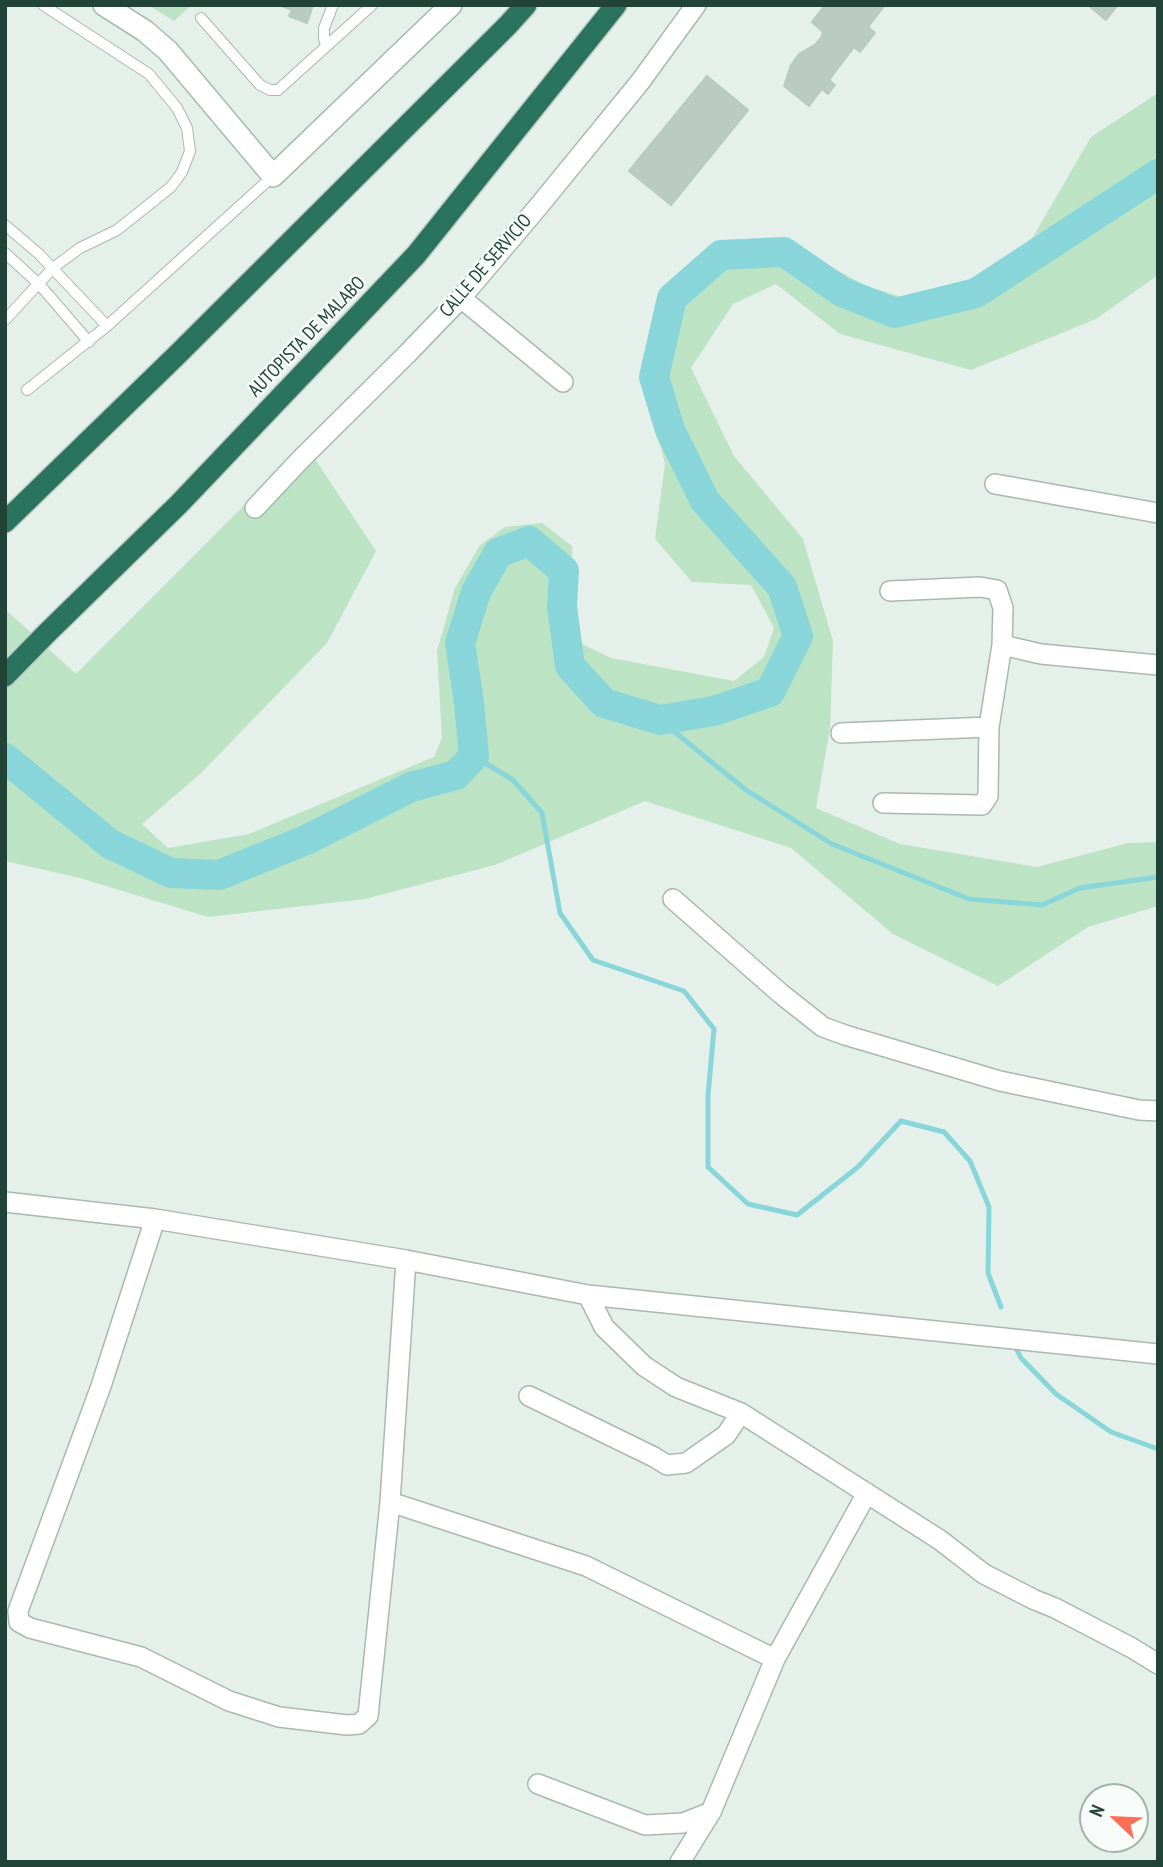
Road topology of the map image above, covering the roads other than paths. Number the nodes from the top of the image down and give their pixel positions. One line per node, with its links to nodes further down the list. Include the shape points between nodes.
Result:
1 (43, 5): 14 (lane, via 149,74 177,108 187,128 190,151 171,187 117,230)
2 (104, 5): 11 (street, via 168,51)
3 (333, 5): 10 (lane, via 324,28)
4 (372, 5): 10 (lane)
5 (451, 5): 11 (street)
6 (526, 5): 25 (highway)
7 (616, 5): 29 (highway, AUTOPISTA DE MALABO, via 416,256 179,504)
8 (696, 5): 16 (street, CALLE DE SERVICIO, via 640,82)
9 (201, 18): 10 (lane, via 260,86 270,90 278,90)
10 (326, 46)
11 (273, 176): 18 (lane)
12 (5, 225): 14 (lane)
13 (5, 253): 15 (lane)
14 (53, 268): 15 (lane); 18 (lane)
15 (39, 284): 17 (lane); 19 (lane)
16 (461, 298): 20 (street); 23 (street, CALLE DE SERVICIO)
17 (5, 320)
18 (107, 326): 19 (lane)
19 (89, 342): 21 (lane)
20 (563, 382)
21 (27, 390)
22 (995, 484): 24 (street)
23 (255, 509)
24 (1158, 513)
25 (5, 522)
26 (890, 591): 27 (street, via 997,590 1003,608)
27 (1002, 645): 28 (street, via 1041,654); 30 (street)
28 (1158, 666)
29 (5, 676)
30 (989, 727): 31 (street); 32 (street, via 988,796 982,805)
31 (841, 733)
32 (883, 803)
33 (673, 899): 34 (street, via 823,1027 1000,1081)
34 (1158, 1111)
35 (5, 1202): 36 (street)
36 (155, 1219): 37 (street); 43 (street, via 101,1386 18,1611 19,1622 141,1657 229,1701 279,1717 359,1724 368,1716)
37 (406, 1260): 38 (street); 43 (street)
38 (588, 1295): 39 (street); 41 (street, via 604,1327 644,1366 676,1387)
39 (1158, 1353)
40 (529, 1396): 41 (street, via 667,1465 686,1463 726,1436)
41 (741, 1413): 42 (street)
42 (867, 1493): 44 (street); 45 (street, via 984,1574)
43 (390, 1502): 44 (street, via 586,1566)
44 (775, 1659): 47 (street)
45 (1158, 1664)
46 (538, 1784): 47 (street, via 645,1825 683,1823)
47 (711, 1812): 48 (street)
48 (680, 1862)

